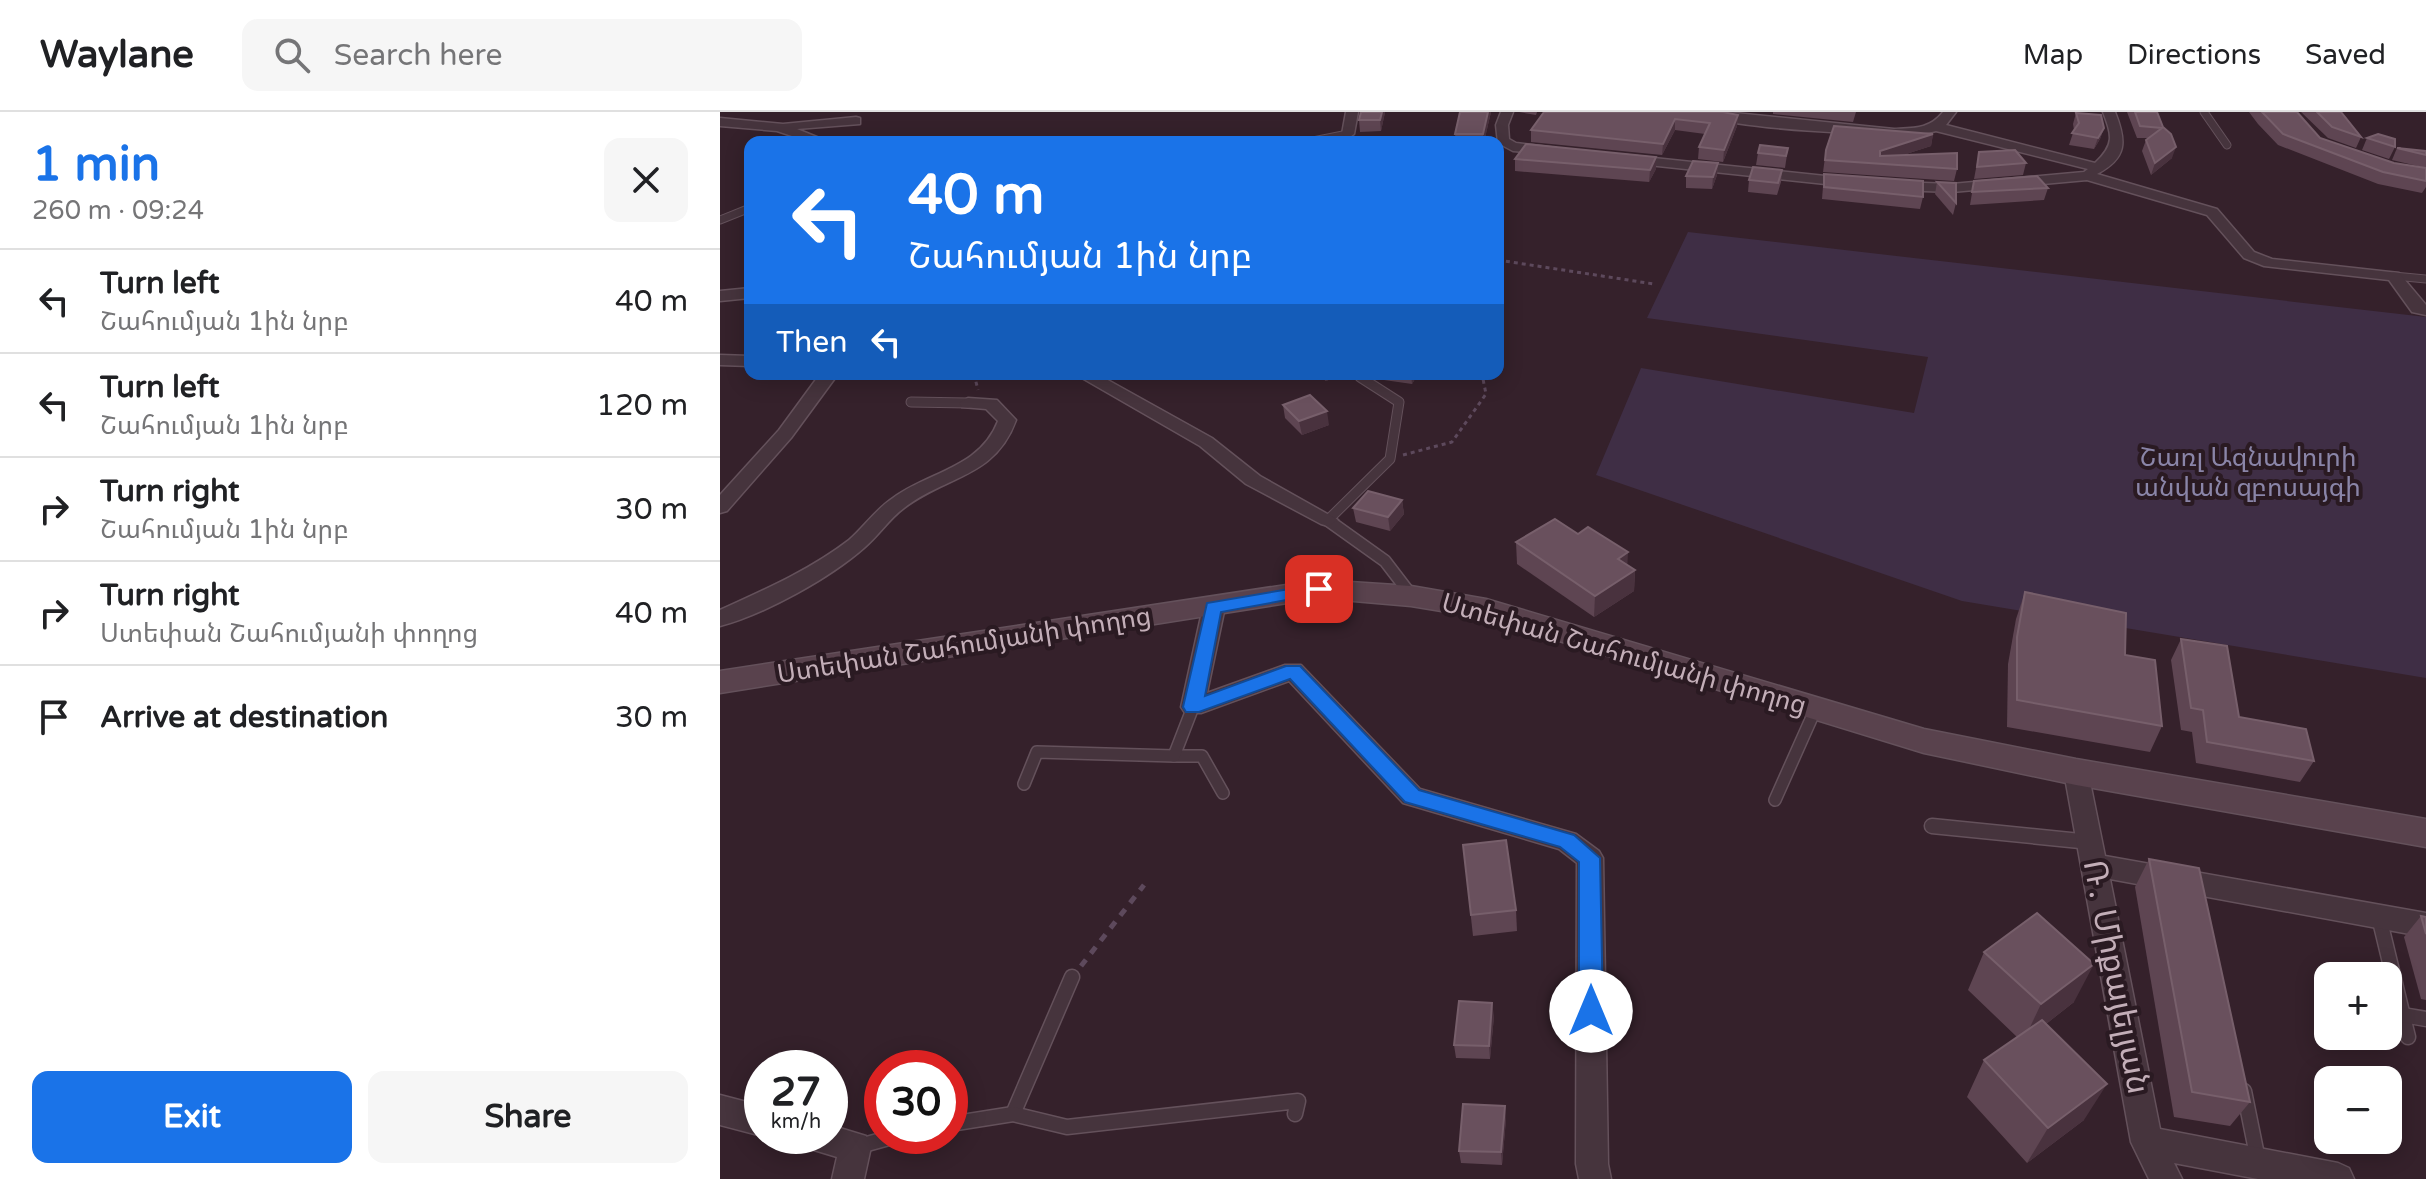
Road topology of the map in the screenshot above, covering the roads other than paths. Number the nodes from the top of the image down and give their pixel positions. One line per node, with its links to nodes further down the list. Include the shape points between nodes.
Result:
1 (1352, 112): 11 (street)
2 (1507, 112): 14 (street)
3 (1698, 112): 10 (street, via 1867,131)
4 (1950, 112): 10 (street)
5 (2109, 112): 19 (street, via 2119,137 2116,150)
6 (2204, 112): 16 (lane)
7 (856, 121): 9 (street)
8 (720, 122): 9 (street)
9 (779, 127): 12 (street)
10 (1937, 127): 19 (street)
11 (1348, 134): 13 (lane)
12 (805, 136)
13 (1338, 136)
14 (1503, 136)
15 (1504, 141): 17 (street, via 1513,147)
16 (2227, 145)
17 (1561, 152)
18 (1608, 157): 19 (street, via 1952,188)
19 (2094, 172): 22 (street, via 2212,212 2249,255 2269,263)
20 (744, 210): 21 (lane)
21 (720, 220)
22 (2394, 276): 23 (lane); 26 (street, via 2418,309)
23 (2426, 279)
24 (744, 294): 25 (street)
25 (720, 296)
26 (2426, 310)
27 (720, 360): 28 (street)
28 (744, 361)
29 (825, 380): 34 (street, via 785,434)
30 (1095, 380): 35 (street, via 1206,442 1253,480)
31 (1365, 380): 35 (lane, via 1399,402 1390,459)
32 (911, 402): 33 (lane)
33 (968, 403): 38 (street, via 991,404 1007,420 1003,440 974,465 899,501 856,544 800,581)
34 (721, 504)
35 (1328, 520): 36 (lane, via 1385,561)
36 (1411, 596): 37 (main road, Ստեփան Շահումյանի փողոց, via 1319,589); 41 (main road, Ստեփան Շահումյանի փողոց, via 1486,609)
37 (1214, 607): 39 (main road, Ստեփան Շահումյանի փողոց); 40 (street)
38 (720, 619)
39 (720, 682)
40 (1193, 707): 42 (lane); 68 (street, via 1293,671 1412,796 1567,841 1590,858)
41 (1816, 708): 43 (main road, Ստեփան Շահումյանի փողոց, via 1924,741); 46 (lane)
42 (1174, 756): 44 (lane, via 1037,752); 45 (lane, via 1202,756)
43 (2076, 772): 48 (main road, Ստեփան Շահումյանի փողոց); 49 (street, Ռ․ Միքայելյան)
44 (1024, 784)
45 (1223, 793)
46 (1775, 800)
47 (1932, 826): 49 (lane)
48 (2426, 833)
49 (2092, 853): 50 (street, via 2202,891); 62 (street, Ռ․ Միքայելյան)
50 (2378, 916): 51 (street); 53 (lane)
51 (2426, 925)
52 (1072, 977): 58 (lane)
53 (2403, 1015): 54 (lane); 55 (lane)
54 (2426, 1019)
55 (2408, 1037)
56 (2239, 1070): 66 (lane)
57 (720, 1110): 60 (street)
58 (1013, 1114): 59 (lane, via 1067,1127 1298,1101); 61 (lane)
59 (1295, 1114)
60 (744, 1116)
61 (968, 1121)
62 (2147, 1142): 66 (street); 69 (street, Ռ․ Միքայելյան)
63 (864, 1144): 65 (lane)
64 (848, 1145): 65 (street)
65 (855, 1147): 67 (street)
66 (2259, 1164): 70 (street)
67 (848, 1179)
68 (1595, 1179)
69 (2166, 1179)
70 (2338, 1179)

